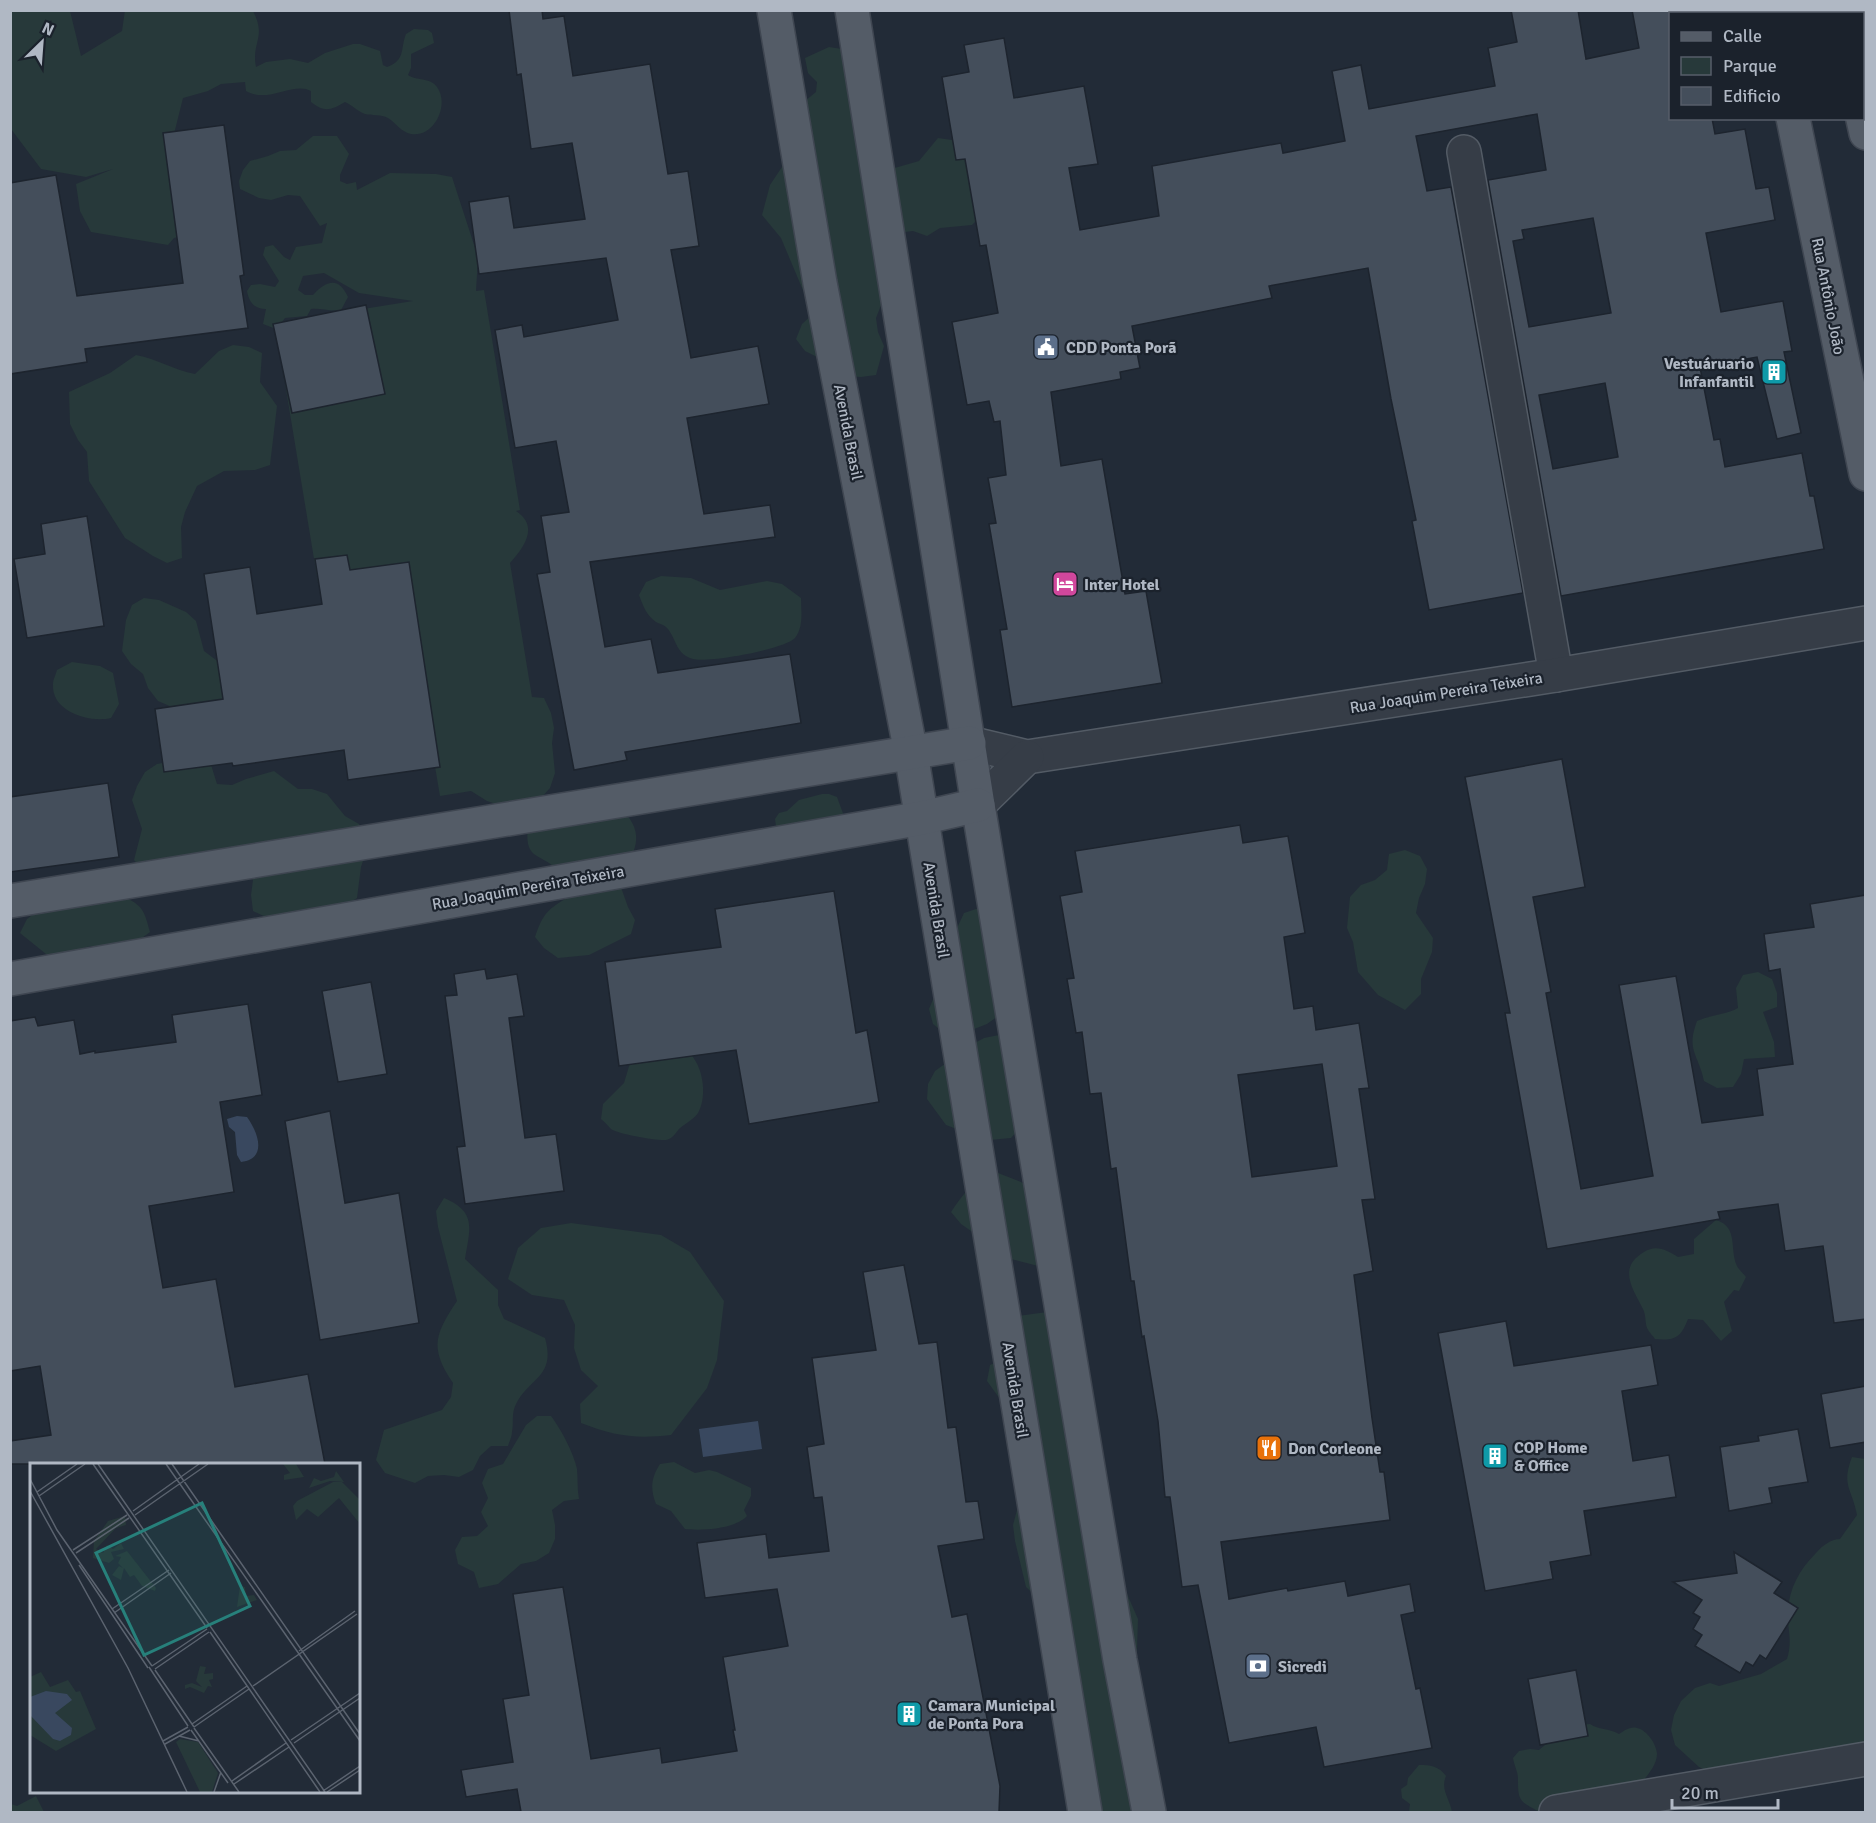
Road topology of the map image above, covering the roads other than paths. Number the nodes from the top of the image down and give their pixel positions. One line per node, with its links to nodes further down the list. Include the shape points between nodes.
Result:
1 (774, 10): 9 (main road, Avenida Brasil, via 820,283)
2 (852, 10): 8 (main road)
3 (1793, 120): 5 (main road, Rua Antônio João)
4 (1464, 152): 7 (street)
5 (1866, 474)
6 (1866, 623): 7 (street, Rua Joaquim Pereira Teixeira)
7 (1556, 675): 10 (street, Rua Joaquim Pereira Teixeira)
8 (969, 743): 9 (main road, Rua Joaquim Pereira Teixeira); 10 (street, Rua Joaquim Pereira Teixeira); 11 (main road)
9 (911, 753): 12 (main road, Avenida Brasil); 13 (main road, Rua Joaquim Pereira Teixeira)
10 (1027, 757): 11 (street)
11 (978, 805): 12 (main road, Rua Joaquim Pereira Teixeira); 17 (main road, via 1120,1660)
12 (922, 818): 14 (main road, Rua Joaquim Pereira Teixeira); 16 (main road, Avenida Brasil)
13 (10, 901)
14 (10, 979)
15 (1866, 1759): 18 (street)
16 (1085, 1812)
17 (1149, 1812)
18 (1556, 1812)

